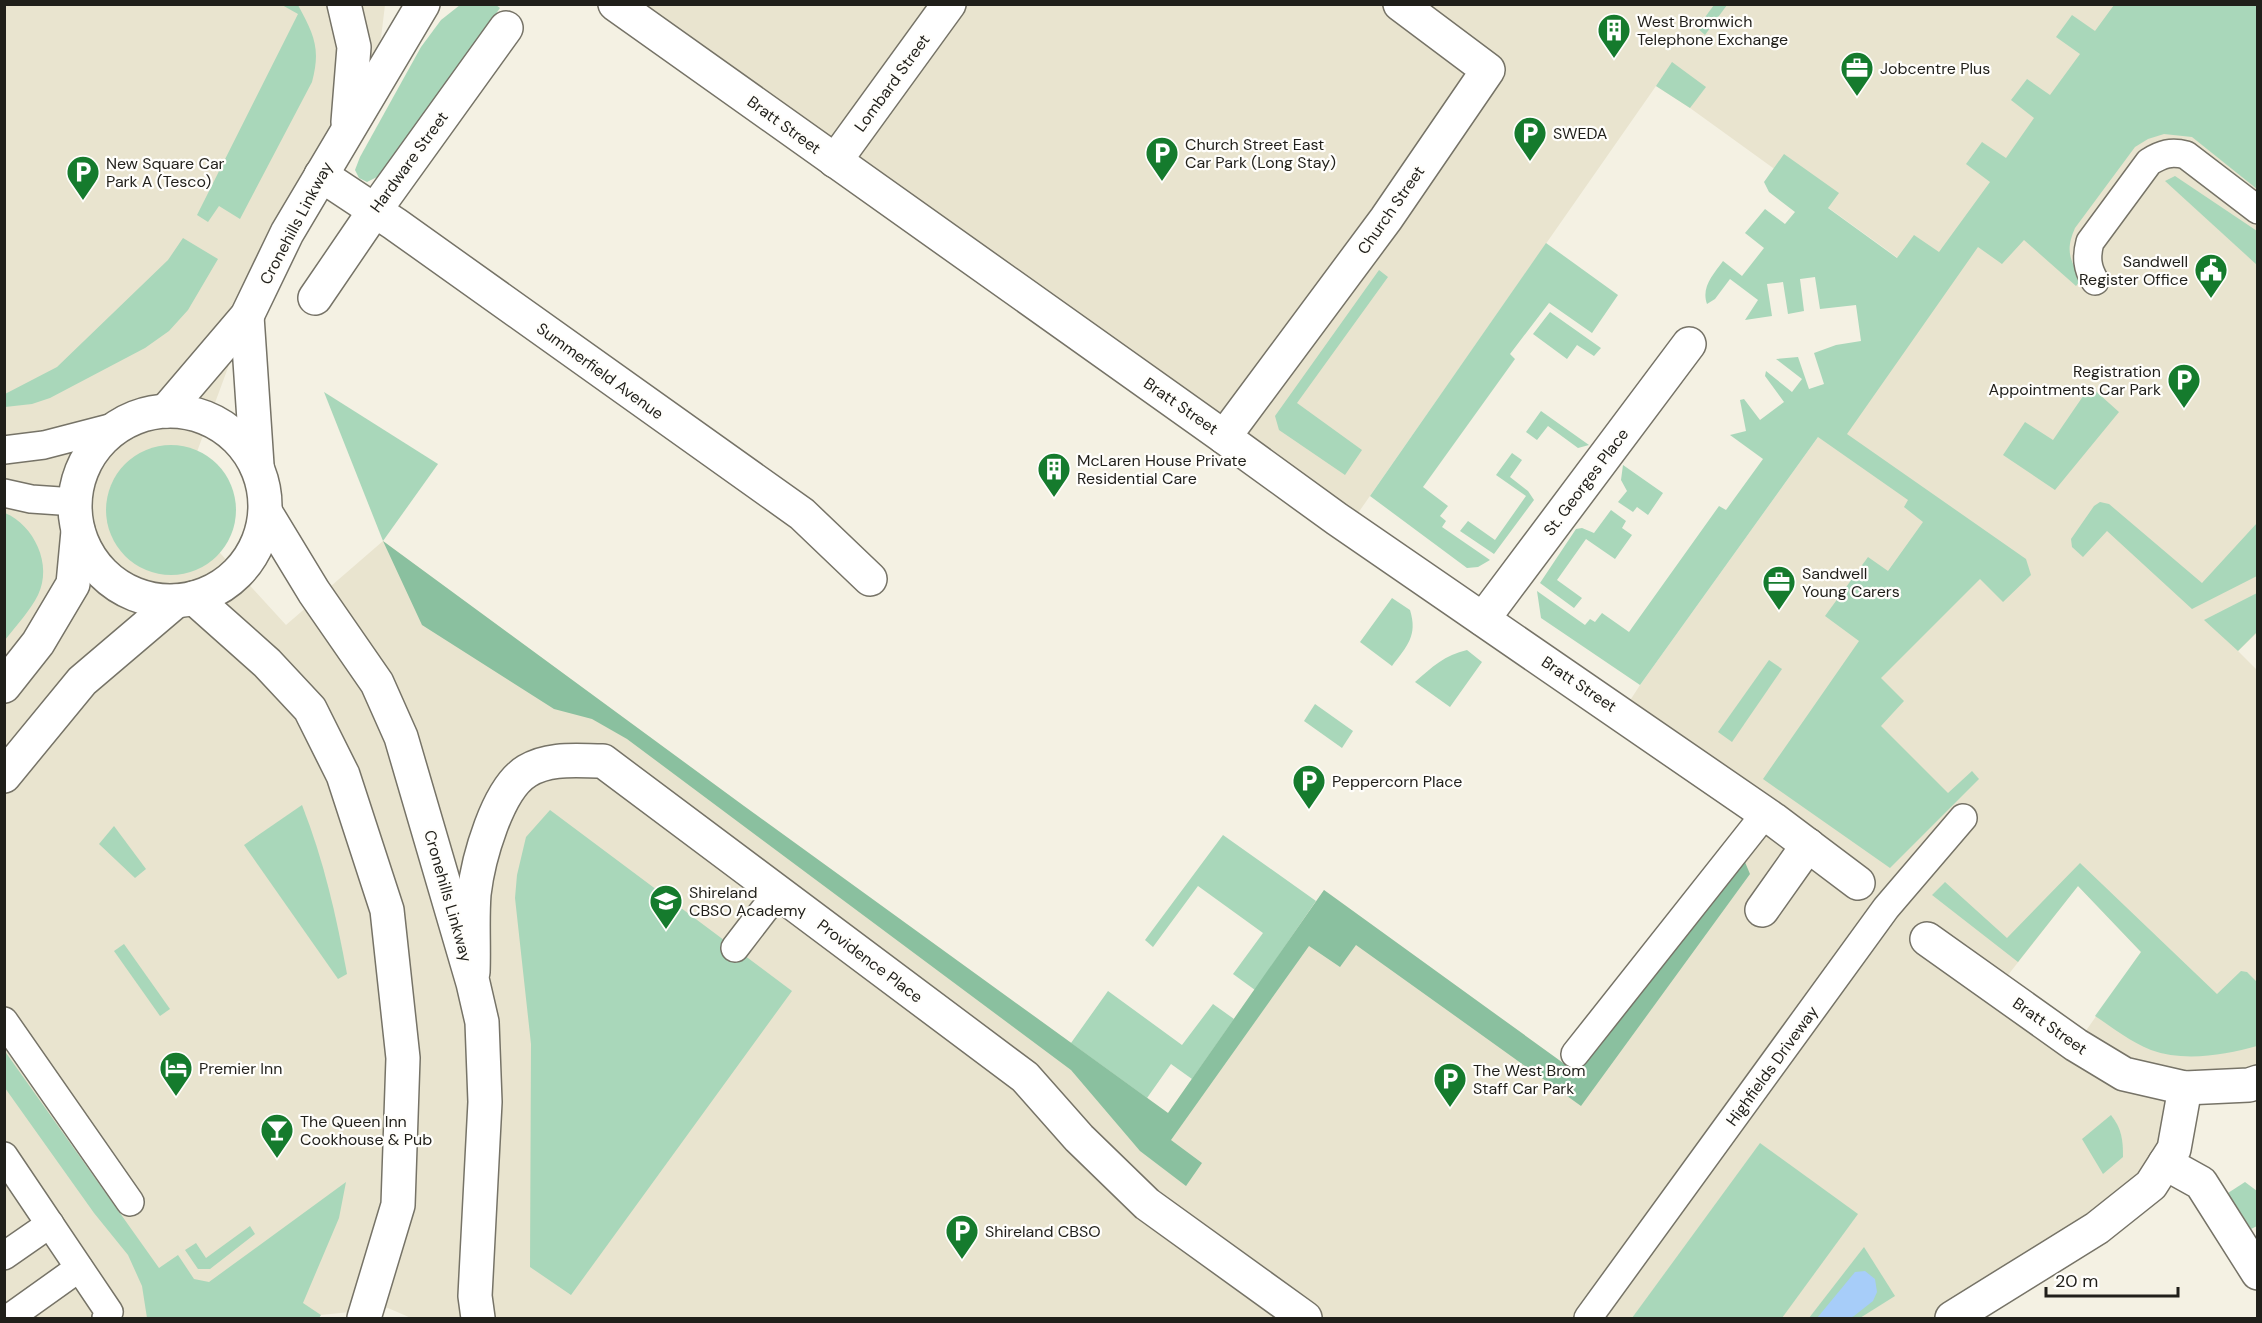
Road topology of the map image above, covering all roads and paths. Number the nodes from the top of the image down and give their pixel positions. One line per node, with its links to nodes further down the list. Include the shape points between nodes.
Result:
1 (344, 4): 7 (street, Cronehills Linkway, via 354,47)
2 (423, 4): 7 (street, Cronehills Linkway)
3 (615, 4): 8 (street, Bratt Street)
4 (950, 4): 8 (street, Lombard Street)
5 (1400, 4): 18 (street, Church Street, via 1488,70 1386,219)
6 (506, 28): 10 (street, Hardware Street)
7 (347, 130): 9 (street, Cronehills Linkway)
8 (835, 161): 18 (street, Bratt Street)
9 (321, 175): 10 (street, Summerfield Avenue); 14 (street, Cronehills Linkway, via 287,233)
10 (375, 210): 13 (street, Hardware Street); 24 (street, Summerfield Avenue, via 802,514)
11 (2258, 210): 12 (lane, via 2186,155 2172,151 2159,156 2149,162 2090,242 2086,254 2088,270)
12 (2095, 281)
13 (315, 298)
14 (247, 316): 16 (street, Cronehills Linkway); 20 (street, Cronehills Linkway)
15 (1689, 344): 26 (street, St. Georges Place)
16 (166, 411): 17 (street, Cronehills Linkway); 20 (street, Cronehills Linkway, via 188,412 228,430)
17 (121, 425): 19 (lane, via 44,445); 23 (street, Cronehills Linkway, via 103,438 82,470)
18 (1224, 436): 26 (street, Bratt Street)
19 (4, 450)
20 (256, 465): 22 (street, Cronehills Linkway, via 262,479)
21 (4, 494): 23 (lane, via 31,499)
22 (266, 513): 25 (street, Cronehills Linkway, via 260,537 241,569 223,585); 37 (street, Cronehills Linkway, via 377,683 401,737)
23 (76, 516): 25 (street, via 87,552 114,583 150,599); 27 (street, Cronehills Linkway, via 73,584 38,643)
24 (870, 579)
25 (185, 600): 28 (street, via 82,681); 51 (street, via 267,663 310,709 343,775 387,910 403,1058 398,1205)
26 (1483, 619): 29 (street, Bratt Street)
27 (4, 686)
28 (4, 776)
29 (1766, 814): 31 (street, Bratt Street); 39 (lane)
30 (1963, 818): 54 (lane, Highfields Driveway, via 1886,908)
31 (1808, 845): 32 (street, Bratt Street); 34 (street)
32 (1858, 884)
33 (778, 892): 36 (lane); 37 (street, Providence Place, via 603,760 553,761 526,771 503,798 485,842 474,894); 53 (street, Providence Place, via 1025,1077 1079,1138 1147,1204)
34 (1762, 910)
35 (1927, 939): 41 (street, Bratt Street, via 2076,1045 2124,1074)
36 (735, 948)
37 (473, 983): 52 (street, Cronehills Linkway, via 482,1022 486,1102 475,1296)
38 (4, 1022): 44 (lane)
39 (1575, 1054)
40 (2258, 1082): 41 (street, Bratt Street)
41 (2185, 1088): 42 (street, via 2174,1149)
42 (2165, 1163): 48 (street, via 2201,1183); 55 (street, via 2151,1185 2097,1228)
43 (9, 1172): 45 (lane)
44 (130, 1202)
45 (50, 1224): 46 (lane); 47 (lane)
46 (4, 1256)
47 (79, 1268): 49 (lane); 50 (lane, via 109,1312)
48 (2258, 1273)
49 (9, 1318)
50 (106, 1318)
51 (364, 1318)
52 (478, 1318)
53 (1305, 1318)
54 (1588, 1318)
55 (1955, 1318)

